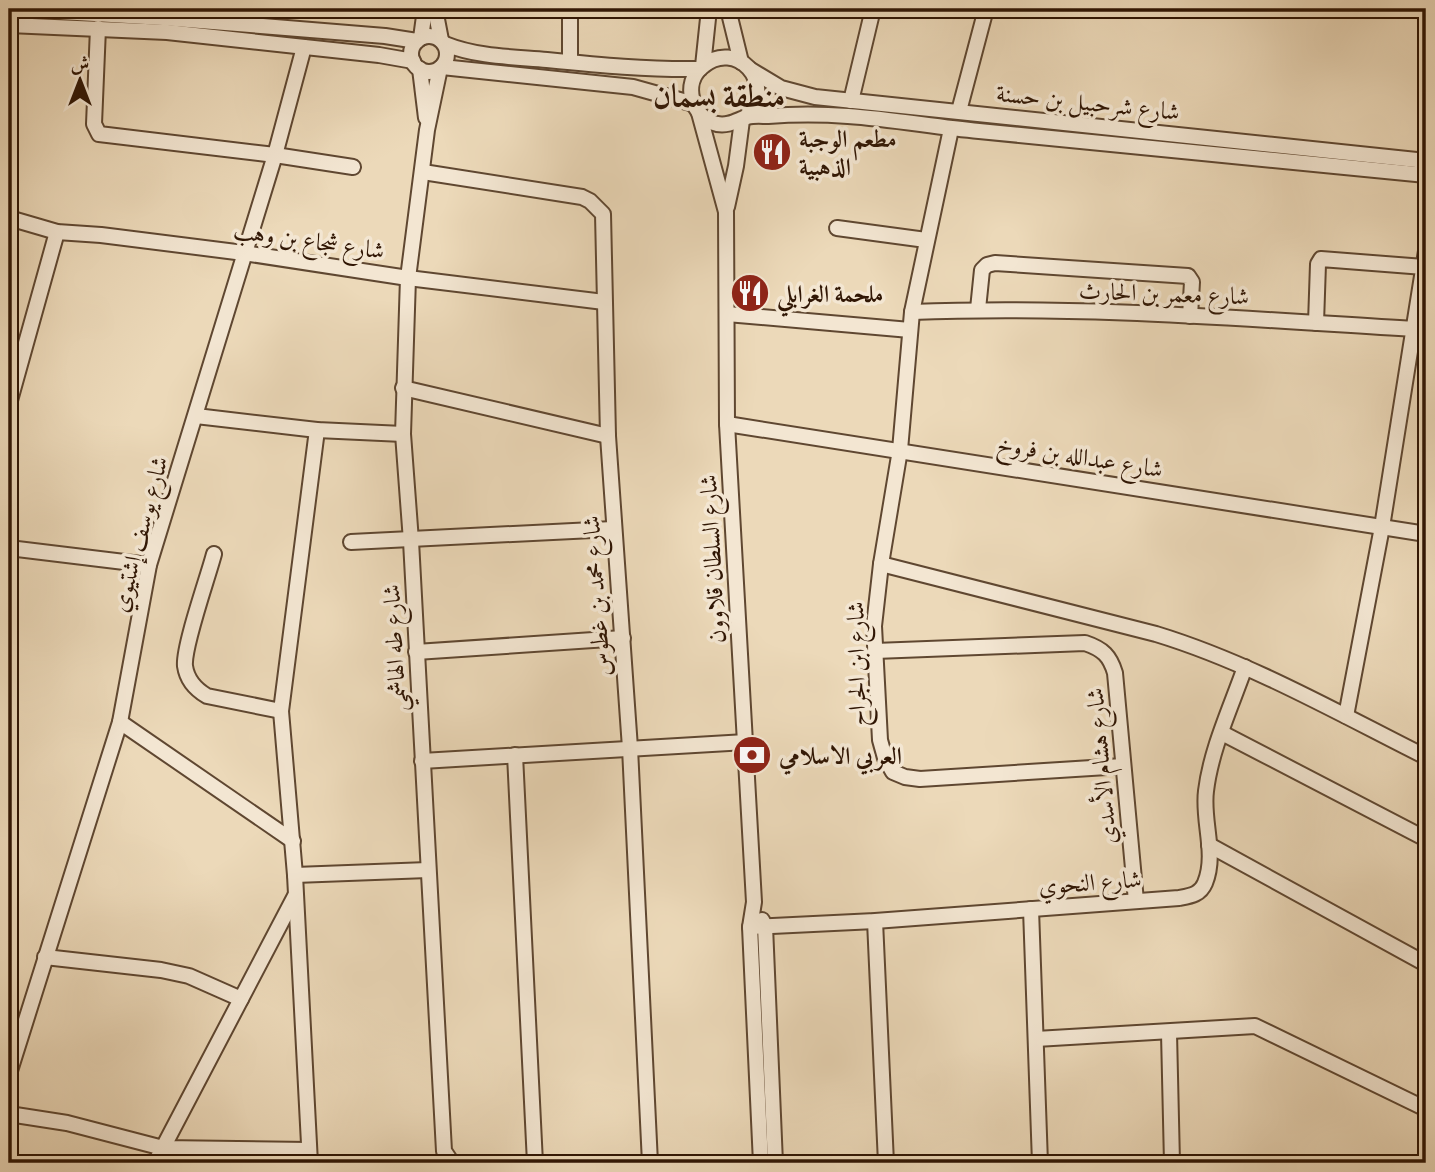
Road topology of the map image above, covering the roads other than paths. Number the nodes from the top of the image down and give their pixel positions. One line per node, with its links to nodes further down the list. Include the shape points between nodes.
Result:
1 (9, 9): 11 (street)
2 (425, 9): 11 (street)
3 (435, 9): 12 (street)
4 (570, 9): 14 (street)
5 (709, 9): 18 (street)
6 (728, 9): 16 (street)
7 (873, 9): 19 (street)
8 (986, 9): 21 (street)
9 (9, 25): 10 (street)
10 (98, 28): 13 (street); 25 (street, via 94,124 99,134)
11 (419, 39): 12 (street, via 431,36); 15 (street, via 412,50)
12 (443, 42): 14 (street, via 473,53); 17 (street, via 447,56)
13 (304, 47): 15 (street); 25 (street, شارع يوسف إشتيوي)
14 (570, 62): 18 (street, via 635,68)
15 (417, 65): 17 (street, via 434,71); 24 (street, شارع طه الهاشمي)
16 (746, 66): 18 (street, via 722,58); 19 (street, شارع شرحبيل بن حسنة, via 773,84 798,93); 22 (street, via 758,89 753,109)
17 (441, 67): 20 (street, via 633,87); 24 (street, شارع طه الهاشمي)
18 (701, 67): 20 (street, via 691,86)
19 (851, 101): 21 (street, شارع شرحبيل بن حسنة)
20 (697, 109): 22 (street, via 720,124); 30 (street, شارع السلطان قلاوون)
21 (959, 111): 26 (street, شارع شرحبيل بن حسنة)
22 (744, 118): 23 (street, شارع شرحبيل بن حسنة, via 839,116); 30 (street, شارع السلطان قلاوون)
23 (951, 129): 29 (street, شارع شرحبيل بن حسنة); 34 (street, شارع ابن الجراح)
24 (427, 130): 28 (street, شارع طه الهاشمي)
25 (275, 155): 27 (street); 36 (street, شارع يوسف إشتيوي)
26 (1426, 161)
27 (353, 167)
28 (423, 172): 38 (street, شارع طه الهاشمي); 39 (street, شارع محمد بن غطوس, via 590,201 603,214)
29 (1426, 175)
30 (726, 212): 42 (street, شارع السلطان قلاوون)
31 (9, 218): 33 (street, شارع شجاع بن وهب)
32 (837, 228): 34 (street)
33 (57, 232): 36 (street, شارع شجاع بن وهب); 48 (street)
34 (926, 240): 41 (street, شارع ابن الجراح)
35 (1426, 251): 37 (street)
36 (244, 253): 38 (street, شارع شجاع بن وهب); 49 (street, شارع يوسف إشتيوي)
37 (1424, 267): 44 (street, via 1321,259); 45 (street)
38 (408, 278): 39 (street, شارع شجاع بن وهب); 47 (street, شارع طه الهاشمي)
39 (604, 302): 53 (street, شارع محمد بن غطوس)
40 (978, 309): 41 (street, شارع معمر بن الحارث); 43 (street, شارع معمر بن الحارث); 43 (street, via 982,270 995,263 1188,276 1192,282)
41 (912, 312): 46 (street, شارع ابن الجراح)
42 (727, 314): 46 (street); 50 (street, شارع السلطان قلاوون)
43 (1190, 316): 44 (street, شارع معمر بن الحارث)
44 (1316, 323): 45 (street, شارع معمر بن الحارث)
45 (1414, 329): 55 (street)
46 (910, 330): 54 (street, شارع ابن الجراح)
47 (404, 388): 52 (street, شارع طه الهاشمي); 53 (street)
48 (9, 404)
49 (196, 416): 51 (street); 63 (street, شارع يوسف إشتيوي)
50 (727, 424): 54 (street, شارع عبدالله بن فروخ); 72 (street, شارع السلطان قلاوون)
51 (317, 430): 52 (street); 68 (street)
52 (403, 434): 58 (street, شارع طه الهاشمي)
53 (608, 436): 56 (street, شارع محمد بن غطوس)
54 (900, 450): 55 (street, شارع عبدالله بن فروخ); 62 (street, شارع ابن الجراح)
55 (1381, 527): 57 (street, شارع عبدالله بن فروخ); 69 (street)
56 (613, 529): 58 (street); 64 (street, شارع محمد بن غطوس)
57 (1426, 534)
58 (411, 541): 59 (street); 66 (street, شارع طه الهاشمي)
59 (351, 542)
60 (9, 548): 63 (street)
61 (214, 554): 68 (street, via 185,657 189,680 207,696)
62 (881, 564): 65 (street, شارع ابن الجراح); 67 (street, via 1156,634)
63 (149, 565): 70 (street, شارع يوسف إشتيوي)
64 (623, 638): 66 (street); 73 (street, شارع محمد بن غطوس)
65 (875, 651): 77 (street, شارع هشام الأسدي, via 1064,643 1099,648 1111,659 1115,673); 77 (street, شارع ابن الجراح, via 880,740 893,772 920,779)
66 (416, 652): 76 (street, شارع طه الهاشمي)
67 (1245, 667): 69 (street); 71 (street, شارع النحوي)
68 (281, 711): 79 (street)
69 (1346, 716): 75 (street)
70 (120, 722): 79 (street); 90 (street, شارع يوسف إشتيوي)
71 (1222, 733): 78 (street); 80 (street, شارع النحوي, via 1206,793)
72 (746, 742): 73 (street); 85 (street, شارع السلطان قلاوون)
73 (630, 748): 74 (street); 103 (street, شارع محمد بن غطوس)
74 (514, 755): 76 (street); 102 (street)
75 (1426, 757)
76 (422, 761): 81 (street, شارع طه الهاشمي)
77 (1123, 766): 84 (street, شارع هشام الأسدي)
78 (1426, 839)
79 (293, 841): 82 (street)
80 (1209, 845): 84 (street, شارع النحوي, via 1209,867 1198,894); 91 (street)
81 (428, 870): 82 (street); 101 (street, شارع طه الهاشمي, via 444,1151)
82 (295, 875): 83 (street)
83 (296, 895): 92 (street); 99 (street)
84 (1136, 901): 86 (street, شارع النحوي)
85 (754, 902): 88 (street, شارع السلطان قلاوون); 89 (street, شارع السلطان قلاوون)
86 (1031, 909): 87 (street, شارع النحوي); 94 (street)
87 (875, 921): 88 (street, شارع النحوي); 106 (street)
88 (765, 926): 89 (street, شارع النحوي); 105 (street, شارع السلطان قلاوون)
89 (750, 927): 104 (street, شارع السلطان قلاوون)
90 (45, 957): 92 (street, via 189,976); 95 (street, شارع يوسف إشتيوي)
91 (1426, 964)
92 (240, 999): 98 (street)
93 (1169, 1032): 94 (street); 96 (street, via 1255,1026); 108 (street)
94 (1036, 1039): 107 (street)
95 (9, 1074)
96 (1426, 1109)
97 (9, 1115): 98 (street, via 67,1123)
98 (163, 1149): 99 (street); 100 (street)
99 (310, 1157)
100 (155, 1163)
101 (452, 1163)
102 (535, 1163)
103 (650, 1163)
104 (761, 1163)
105 (775, 1163)
106 (886, 1163)
107 (1040, 1163)
108 (1172, 1163)

